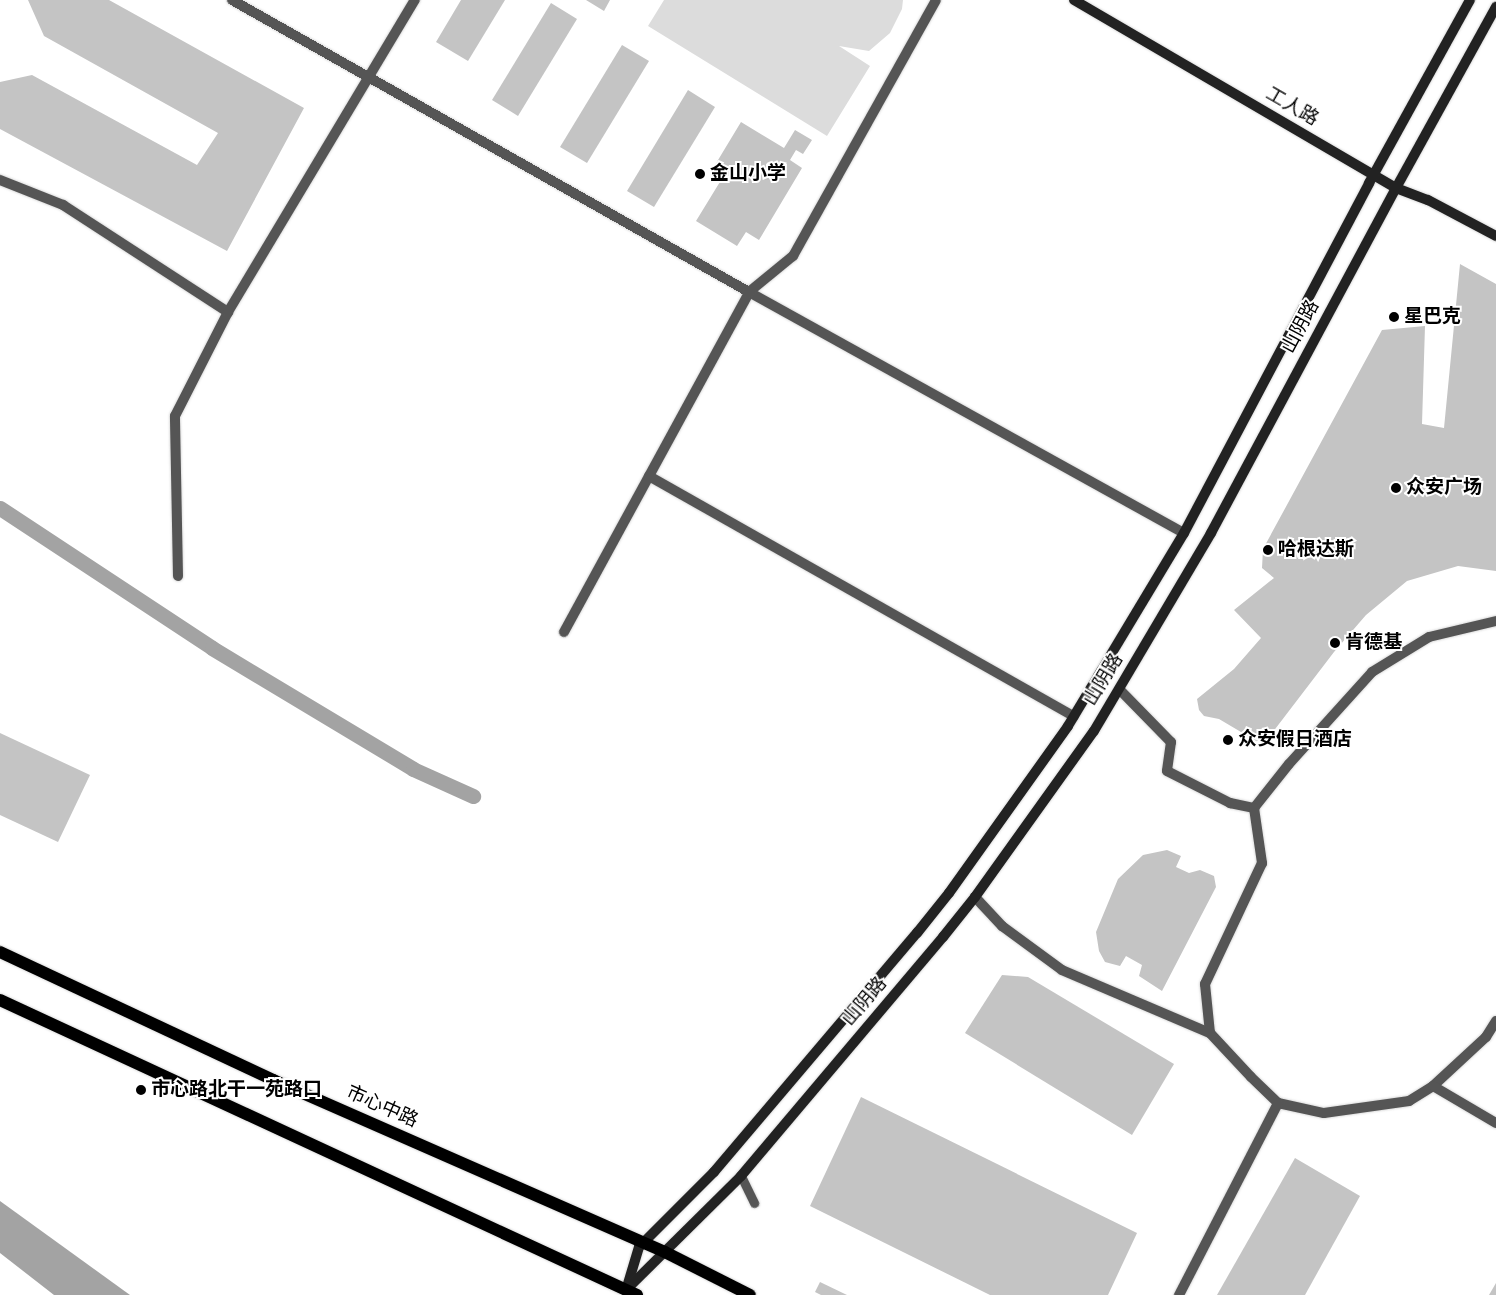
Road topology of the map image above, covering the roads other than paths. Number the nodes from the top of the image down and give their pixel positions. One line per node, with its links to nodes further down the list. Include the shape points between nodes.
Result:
1 (232, 0): 7 (street)
2 (415, 0): 7 (street)
3 (936, 0): 12 (street, via 793,256)
4 (1074, 0): 8 (main road, 工人路)
5 (1470, 0): 8 (main road, 山阴路)
6 (1496, 7): 10 (main road, 山阴路)
7 (368, 77): 12 (street); 13 (street)
8 (1374, 175): 10 (main road, 工人路); 15 (main road, 山阴路)
9 (0, 180): 13 (street, via 63,205)
10 (1396, 188): 11 (main road, 工人路, via 1428,200); 19 (main road, 山阴路, via 1211,533)
11 (1496, 236)
12 (749, 292): 14 (street); 15 (street)
13 (228, 312): 16 (street, via 175,416)
14 (649, 476): 18 (street); 20 (street)
15 (1184, 533): 20 (main road, 山阴路)
16 (178, 576)
17 (1496, 621): 21 (street, via 1429,637 1372,672)
18 (564, 632)
19 (1120, 690): 21 (street, via 1171,742 1167,771 1230,803); 22 (main road, 山阴路)
20 (1074, 716): 32 (main road, 山阴路, via 917,933 714,1172)
21 (1254, 808): 26 (street, via 1262,863 1205,984)
22 (975, 897): 26 (street, via 1002,926 1062,970); 30 (main road, 山阴路)
23 (0, 952): 32 (main road, 市心中路, via 273,1080)
24 (0, 1000): 34 (main road)
25 (1496, 1021): 27 (street, via 1486,1037)
26 (1210, 1033): 28 (street)
27 (1434, 1086): 28 (street, via 1409,1102 1324,1113); 29 (street)
28 (1278, 1102): 36 (street)
29 (1496, 1123)
30 (740, 1176): 31 (lane); 33 (main road, 山阴路)
31 (754, 1203)
32 (644, 1242): 33 (main road, 市心中路); 34 (main road, 山阴路, via 639,1247)
33 (665, 1252): 34 (main road, 山阴路); 35 (main road, 市心中路)
34 (629, 1293)
35 (750, 1295)
36 (1179, 1295)

